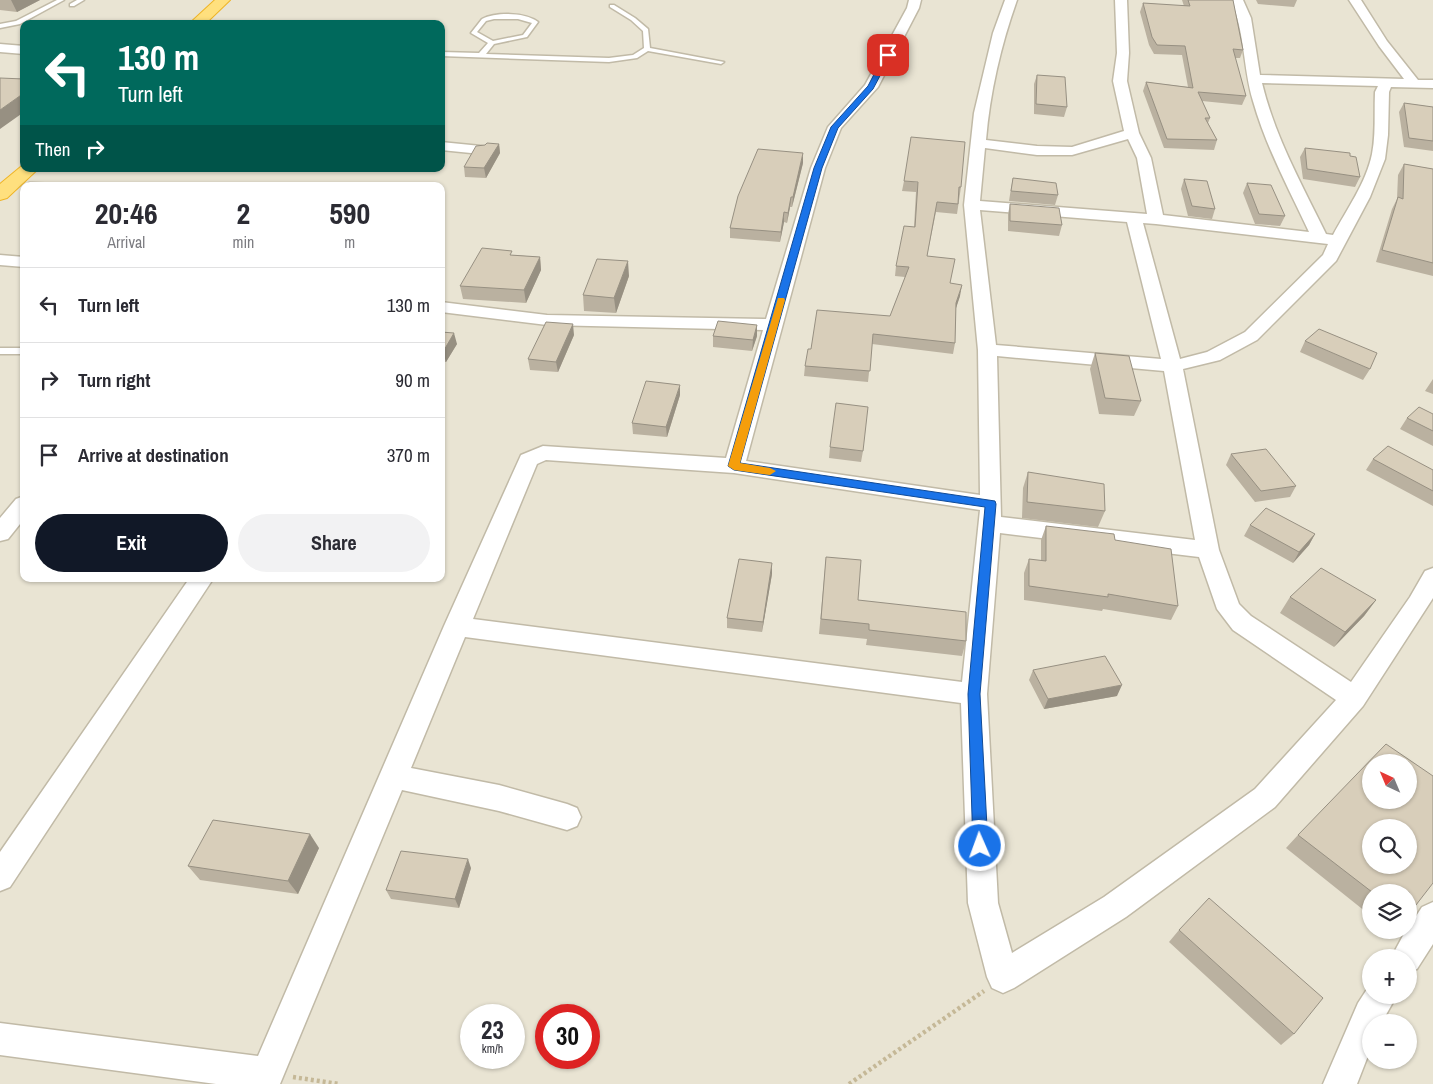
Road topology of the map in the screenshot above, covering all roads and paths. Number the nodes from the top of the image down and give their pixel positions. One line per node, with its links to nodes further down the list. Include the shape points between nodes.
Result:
1 (62, 0): 12 (lane)
2 (81, 0): 10 (lane)
3 (223, 0): 13 (highway)
4 (239, 0): 14 (highway)
5 (915, 0): 46 (street, via 871,87 835,127 818,168)
6 (1011, 0): 29 (street, via 998,33)
7 (1121, 0): 28 (street, via 1123,53 1120,81)
8 (1237, 0): 24 (street, via 1245,18)
9 (1355, 0): 26 (street, via 1388,52)
10 (72, 5)
11 (612, 6): 19 (lane, via 646,30)
12 (22, 20)
13 (200, 20)
14 (216, 20)
15 (20, 21): 16 (lane)
16 (0, 26)
17 (492, 42): 17 (lane, via 525,36 535,22 528,18 495,16 484,20 474,33); 22 (lane)
18 (0, 48): 20 (street)
19 (647, 49): 22 (lane, via 635,57 609,60); 23 (lane)
20 (20, 50)
21 (445, 54): 22 (lane)
22 (480, 56)
23 (721, 62)
24 (1254, 79): 25 (street); 41 (street, via 1267,124)
25 (1386, 83): 26 (street); 42 (street, via 1382,92 1378,157 1362,200)
26 (1415, 84): 27 (street)
27 (1433, 84)
28 (1132, 134): 29 (street, via 1072,151); 40 (street, via 1144,158)
29 (978, 143): 37 (street)
30 (445, 146): 31 (street)
31 (480, 150)
32 (46, 172): 33 (highway)
33 (30, 182)
34 (20, 186): 36 (highway)
35 (20, 193): 38 (highway)
36 (0, 194)
37 (972, 205): 39 (street); 47 (street)
38 (0, 214)
39 (1134, 219): 40 (street); 50 (street)
40 (1156, 220): 41 (street)
41 (1320, 238): 42 (street)
42 (1337, 240): 50 (street, via 1330,257 1251,336 1213,356)
43 (0, 260): 44 (street)
44 (20, 262)
45 (445, 307): 46 (street, via 547,320)
46 (774, 325): 51 (street)
47 (988, 350): 50 (street); 53 (street)
48 (0, 351): 49 (lane)
49 (20, 352)
50 (1173, 366): 55 (street)
51 (734, 466): 53 (street); 58 (street, via 535,455 528,460)
52 (20, 509): 54 (street)
53 (990, 514): 55 (street); 59 (street)
54 (0, 533)
55 (1208, 550): 60 (street, via 1229,609 1242,623)
56 (1433, 577): 60 (street)
57 (199, 582): 63 (street)
58 (456, 626): 59 (street); 61 (street)
59 (974, 694): 66 (street, via 983,904)
60 (1354, 698): 66 (street, via 1265,798 1115,907)
61 (393, 776): 62 (street, via 499,798); 69 (street)
62 (567, 817)
63 (0, 876)
64 (1433, 917): 65 (street)
65 (1412, 949)
66 (1003, 977): 71 (path)
67 (1375, 1004): 72 (street)
68 (0, 1038): 69 (street)
69 (267, 1074): 70 (path)
70 (339, 1084)
71 (849, 1084)
72 (1340, 1084)

